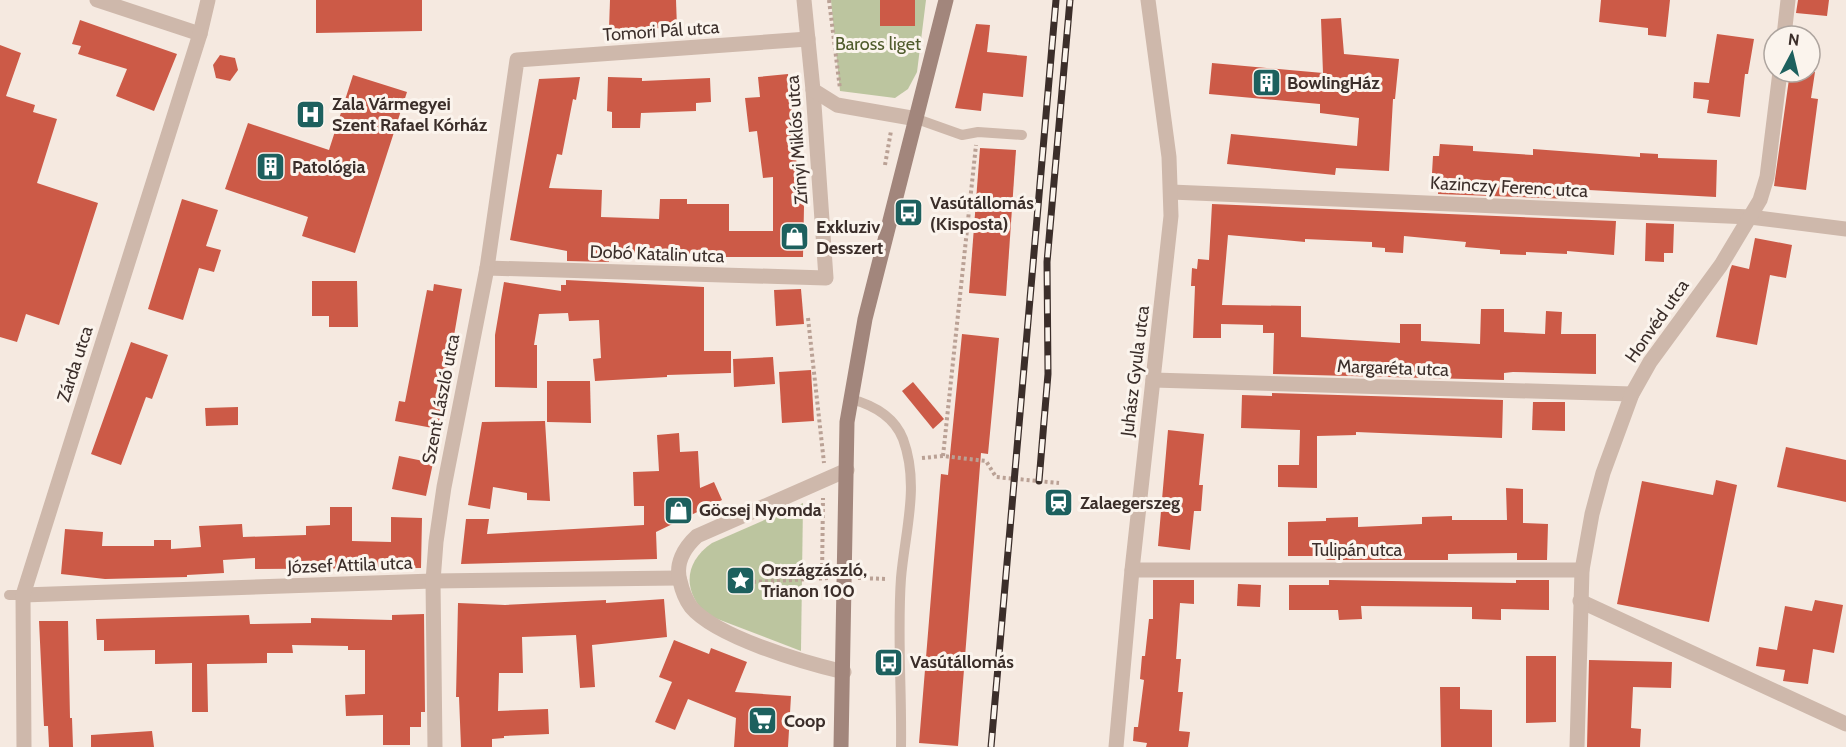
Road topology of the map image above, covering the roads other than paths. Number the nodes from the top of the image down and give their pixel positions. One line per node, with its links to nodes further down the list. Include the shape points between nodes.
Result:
1 (97, 0): 8 (street)
2 (208, 0): 8 (street, Zárda utca)
3 (804, 0): 9 (street, Zrínyi Miklós utca)
4 (946, 0): 13 (main road)
5 (1148, 0): 15 (street, Juhász Gyula utca)
6 (1788, 0): 7 (street)
7 (1785, 24)
8 (200, 34): 28 (street, Zárda utca)
9 (808, 39): 10 (street, Tomori Pál utca); 12 (street, Zrínyi Miklós utca)
10 (517, 60): 18 (street, Szent László utca)
11 (1779, 84): 16 (street, Honvéd utca, via 1767,177)
12 (813, 90): 13 (street, via 837,105); 19 (street, Zrínyi Miklós utca)
13 (916, 119): 14 (lane, via 962,135); 22 (main road, via 865,319)
14 (1022, 135)
15 (1171, 192): 16 (street, Kazinczy Ferenc utca); 20 (street, Juhász Gyula utca)
16 (1750, 217): 17 (street, Kazinczy Ferenc utca); 21 (street, Honvéd utca)
17 (1846, 229)
18 (487, 268): 19 (street, Dobó Katalin utca); 27 (street, Szent László utca, via 444,487)
19 (826, 278)
20 (1153, 381): 21 (street, Margaréta utca); 24 (street, Juhász Gyula utca)
21 (1632, 394): 25 (street, Honvéd utca, via 1603,473)
22 (851, 399): 23 (main road); 35 (lane, via 872,405 892,421 902,436 913,481 901,579)
23 (847, 470): 26 (street, via 697,536 684,552); 30 (main road)
24 (1132, 570): 25 (street, Tulipán utca); 36 (street, Juhász Gyula utca)
25 (1582, 570): 29 (street, Honvéd utca)
26 (679, 578): 27 (street, József Attila utca); 30 (street, via 691,606 720,628 808,664)
27 (433, 581): 28 (street, József Attila utca); 33 (street, Szent László utca)
28 (16, 595): 32 (street, Zárda utca)
29 (1580, 601): 31 (street); 37 (street, Honvéd utca)
30 (844, 672): 34 (main road)
31 (1846, 724)
32 (24, 747)
33 (435, 747)
34 (841, 747)
35 (900, 747)
36 (1116, 747)
37 (1577, 747)

